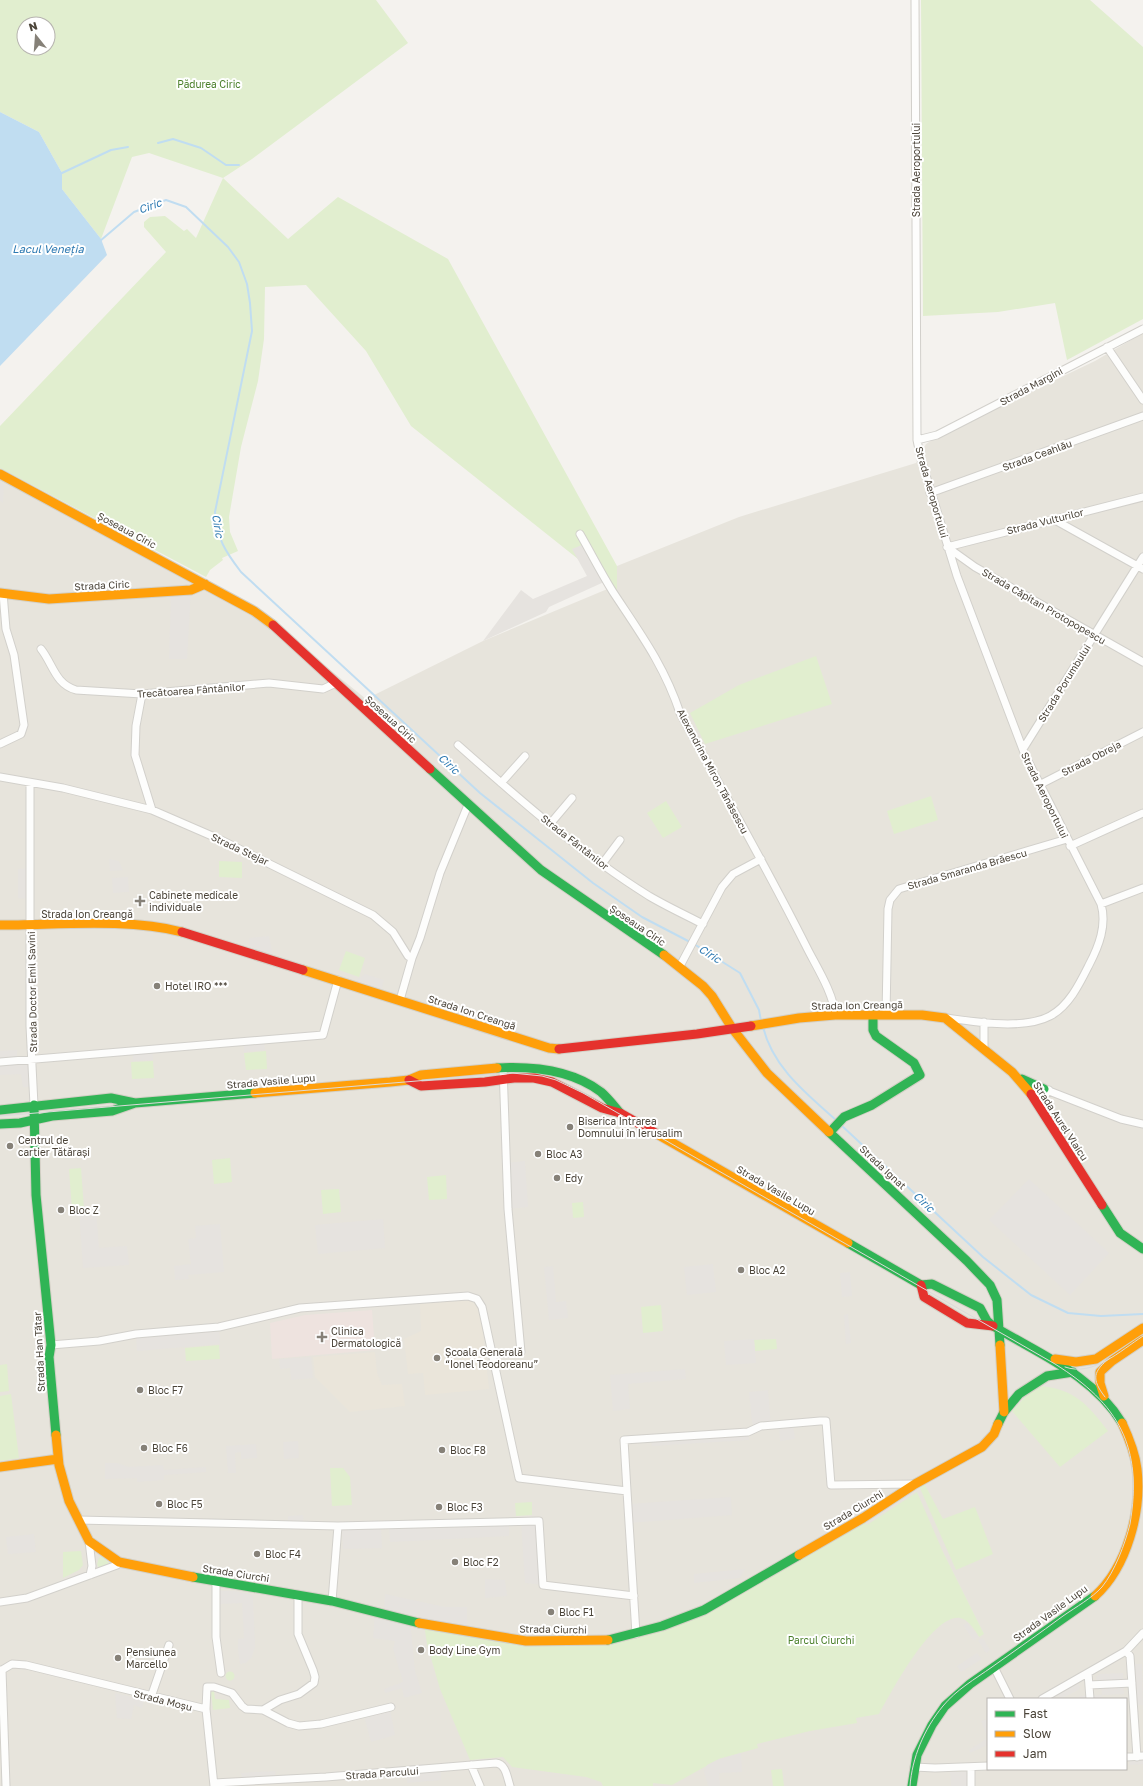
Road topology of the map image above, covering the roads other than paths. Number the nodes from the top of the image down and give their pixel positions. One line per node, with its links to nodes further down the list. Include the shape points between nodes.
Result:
1 (915, 0): 6 (street, Strada Aeroportului)
2 (1143, 328): 3 (street, Strada Margini)
3 (1107, 347): 4 (street); 6 (street, Strada Margini, via 937,435)
4 (1143, 400)
5 (1143, 416): 8 (street, Strada Ceahlău)
6 (917, 440): 8 (street, Strada Aeroportului)
7 (0, 474): 15 (street, Șoseaua Ciric)
8 (930, 493): 12 (street, Strada Aeroportului)
9 (1143, 497): 10 (street, Strada Vulturilor)
10 (1053, 519): 12 (street, Strada Vulturilor); 14 (street)
11 (580, 534): 38 (street, Alexandrina Miron Tănăsescu, via 612,591 650,648 671,686 680,712)
12 (947, 547): 17 (street, Strada Căpitan Protopopescu, via 975,567); 25 (street, Strada Aeroportului)
13 (1143, 557): 14 (street, Strada Porumbului)
14 (1140, 567): 17 (street, Strada Porumbului)
15 (204, 584): 16 (street, Strada Ciric, via 191,590 49,599); 20 (street, Șoseaua Ciric, via 254,611)
16 (2, 593): 23 (street, via 24,725 21,734)
17 (1094, 634): 19 (street, Strada Căpitan Protopopescu); 25 (street, Strada Porumbului)
18 (41, 649): 21 (street, Trecătoarea Fântânilor, via 52,670 68,687)
19 (1143, 662)
20 (336, 683): 21 (street, Trecătoarea Fântânilor, via 323,689 269,683); 32 (street, Șoseaua Ciric)
21 (142, 694): 33 (street, via 136,726 135,755)
22 (1143, 732): 30 (street, Strada Obreja)
23 (0, 744)
24 (458, 746): 29 (street, Strada Fântânilor)
25 (1023, 749): 30 (street, Strada Aeroportului)
26 (525, 756): 29 (street)
27 (0, 777): 28 (street, Strada Stejar)
28 (30, 783): 33 (street, Strada Stejar, via 63,788); 43 (street, Strada Doctor Emil Savini)
29 (501, 783): 35 (street, Strada Fântânilor)
30 (1039, 785): 37 (street, Strada Aeroportului)
31 (572, 798): 35 (street)
32 (468, 805): 45 (street, via 440,873); 46 (street, Șoseaua Ciric, via 560,886)
33 (152, 810): 45 (street, Strada Stejar, via 220,839 373,915 392,932)
34 (1143, 813): 37 (street, Strada Smaranda Brăescu)
35 (550, 824): 39 (street, Strada Fântânilor)
36 (620, 840): 39 (street)
37 (1069, 842): 41 (street, Strada Aeroportului); 51 (street, Strada Smaranda Brăescu, via 899,889 890,900 888,909)
38 (761, 859): 44 (street, via 729,878); 49 (street, Alexandrina Miron Tănăsescu, via 826,986 835,1008)
39 (602, 864): 44 (street, Strada Fântânilor)
40 (1143, 888): 41 (street)
41 (1101, 904): 53 (street, via 1104,913 1103,923 1095,954 1072,994 1061,1007 1050,1016 1038,1020)
42 (0, 925): 43 (street, Strada Ion Creangă)
43 (31, 925): 47 (street, Strada Ion Creangă, via 118,924 164,927); 56 (street, Strada Doctor Emil Savini)
44 (701, 927): 46 (street)
45 (412, 958): 48 (street)
46 (682, 962): 54 (street, Șoseaua Ciric, via 712,996)
47 (338, 980): 48 (street, Strada Ion Creangă); 56 (street, via 323,1035)
48 (400, 1000): 54 (street, Strada Ion Creangă, via 548,1048 564,1050)
49 (835, 1015): 50 (street, Strada Ion Creangă); 54 (street, Strada Ion Creangă)
50 (873, 1015): 51 (street, Strada Ion Creangă); 72 (street, via 873,1030 876,1036 914,1063 920,1075 872,1105 844,1117)
51 (886, 1015): 52 (street, Strada Ion Creangă)
52 (944, 1018): 53 (street); 55 (street, Strada Aurel Vlaicu)
53 (984, 1022): 55 (street)
54 (732, 1028): 72 (street, Strada Ignat, via 766,1073)
55 (984, 1049): 60 (street, Strada Aurel Vlaicu)
56 (32, 1059): 57 (street); 65 (street, Strada Doctor Emil Savini)
57 (0, 1062)
58 (503, 1067): 59 (street); 61 (street, Strada Vasile Lupu, via 421,1075); 68 (street, Strada Vasile Lupu, via 539,1068 572,1076 606,1095)
59 (504, 1079): 61 (street, Strada Vasile Lupu, via 421,1086); 68 (street, Strada Vasile Lupu, via 545,1080 602,1108); 79 (street, via 508,1208 521,1352)
60 (1019, 1079): 62 (street); 63 (street, Strada Aurel Vlaicu)
61 (409, 1080): 64 (street, Strada Vasile Lupu)
62 (1046, 1090): 63 (street); 66 (street, via 1041,1100); 71 (street, via 1121,1119)
63 (1033, 1095): 66 (street, Strada Aurel Vlaicu)
64 (135, 1103): 65 (street, Strada Vasile Lupu, via 111,1098); 69 (street, Strada Vasile Lupu, via 112,1111)
65 (34, 1105): 67 (street, Strada Vasile Lupu); 69 (street, Strada Han Tătar)
66 (1041, 1108): 73 (street, Strada Aurel Vlaicu, via 1120,1233)
67 (0, 1110)
68 (620, 1113): 74 (street, Strada Vasile Lupu)
69 (34, 1119): 70 (street, Strada Vasile Lupu); 78 (street, Strada Han Tătar, via 37,1198)
70 (0, 1124)
71 (1143, 1124)
72 (833, 1129): 75 (street, Strada Ignat, via 990,1285 997,1300)
73 (1143, 1249)
74 (921, 1285): 75 (street, Strada Vasile Lupu, via 932,1284 980,1308 987,1321); 75 (street, Strada Vasile Lupu, via 924,1297 971,1325 985,1324)
75 (996, 1328): 80 (street, Strada Vasile Lupu); 84 (street, Strada Ciurchi)
76 (1143, 1328): 80 (street, via 1096,1359 1076,1362)
77 (1143, 1340): 83 (street, via 1100,1372 1100,1383)
78 (51, 1345): 79 (street, via 219,1327 300,1308 468,1296 477,1299 482,1307); 85 (street, Strada Han Tătar, via 49,1358)
79 (492, 1354): 88 (street, via 519,1478)
80 (1049, 1358): 81 (street, Strada Vasile Lupu); 82 (street)
81 (1072, 1372): 82 (street, Strada Ciurchi); 83 (street, Strada Vasile Lupu, via 1096,1390)
82 (1047, 1376): 84 (street, Strada Ciurchi, via 1019,1394)
83 (1107, 1404): 103 (street, Strada Vasile Lupu, via 1129,1436 1138,1465 1136,1510 1125,1548 1103,1588)
84 (1004, 1412): 87 (street, Strada Ciurchi, via 994,1434 982,1447)
85 (58, 1459): 86 (street); 89 (street, Strada Han Tătar, via 69,1501)
86 (0, 1467)
87 (915, 1484): 88 (street, via 831,1485 826,1421 820,1421 761,1426 748,1432 624,1440); 100 (street, Strada Ciurchi, via 862,1518 704,1610)
88 (627, 1491): 96 (street)
89 (78, 1520): 90 (street); 91 (street, Strada Han Tătar)
90 (338, 1526): 96 (street, via 539,1521 543,1585); 97 (street)
91 (89, 1541): 92 (street, Strada Han Tătar); 93 (street, via 92,1566)
92 (119, 1562): 93 (street); 94 (street, Strada Ciurchi)
93 (90, 1575): 98 (street, via 26,1598)
94 (216, 1581): 95 (street, Strada Ciurchi); 105 (street, via 216,1637)
95 (298, 1595): 97 (street, Strada Ciurchi); 115 (street, via 298,1634 313,1670 314,1683 299,1694 280,1700)
96 (634, 1596): 100 (street)
97 (332, 1601): 100 (street, Strada Ciurchi, via 424,1624 526,1641 609,1640)
98 (0, 1602)
99 (1143, 1633): 102 (street)
100 (636, 1634)
101 (169, 1645): 109 (street)
102 (1126, 1651): 106 (street); 107 (street, via 1130,1656)
103 (994, 1667): 110 (street); 120 (street, Strada Vasile Lupu, via 944,1707 918,1753)
104 (1, 1670): 109 (street, Strada Moșu, via 12,1664 26,1665); 123 (street)
105 (221, 1673)
106 (1088, 1673): 108 (street); 111 (street)
107 (1132, 1683): 108 (street); 116 (street)
108 (1089, 1685): 112 (street)
109 (151, 1697): 114 (street, Strada Moșu)
110 (1010, 1698)
111 (1045, 1698)
112 (1090, 1698)
113 (390, 1707): 115 (street, Strada Moșu, via 321,1724 299,1726)
114 (206, 1709): 115 (street, Strada Moșu, via 207,1687 214,1687 232,1693 246,1708); 122 (street, Strada Parcului)
115 (263, 1710)
116 (1140, 1756): 117 (street)
117 (1127, 1757)
118 (470, 1765): 122 (street, Strada Parcului); 124 (street); 125 (street, Strada Parcului, via 500,1764)
119 (987, 1766): 121 (street)
120 (914, 1767): 121 (street); 126 (street, Strada Vasile Lupu)
121 (970, 1767): 127 (street)
122 (214, 1785)
123 (6, 1786)
124 (480, 1786)
125 (510, 1786)
126 (912, 1786)
127 (971, 1786)

